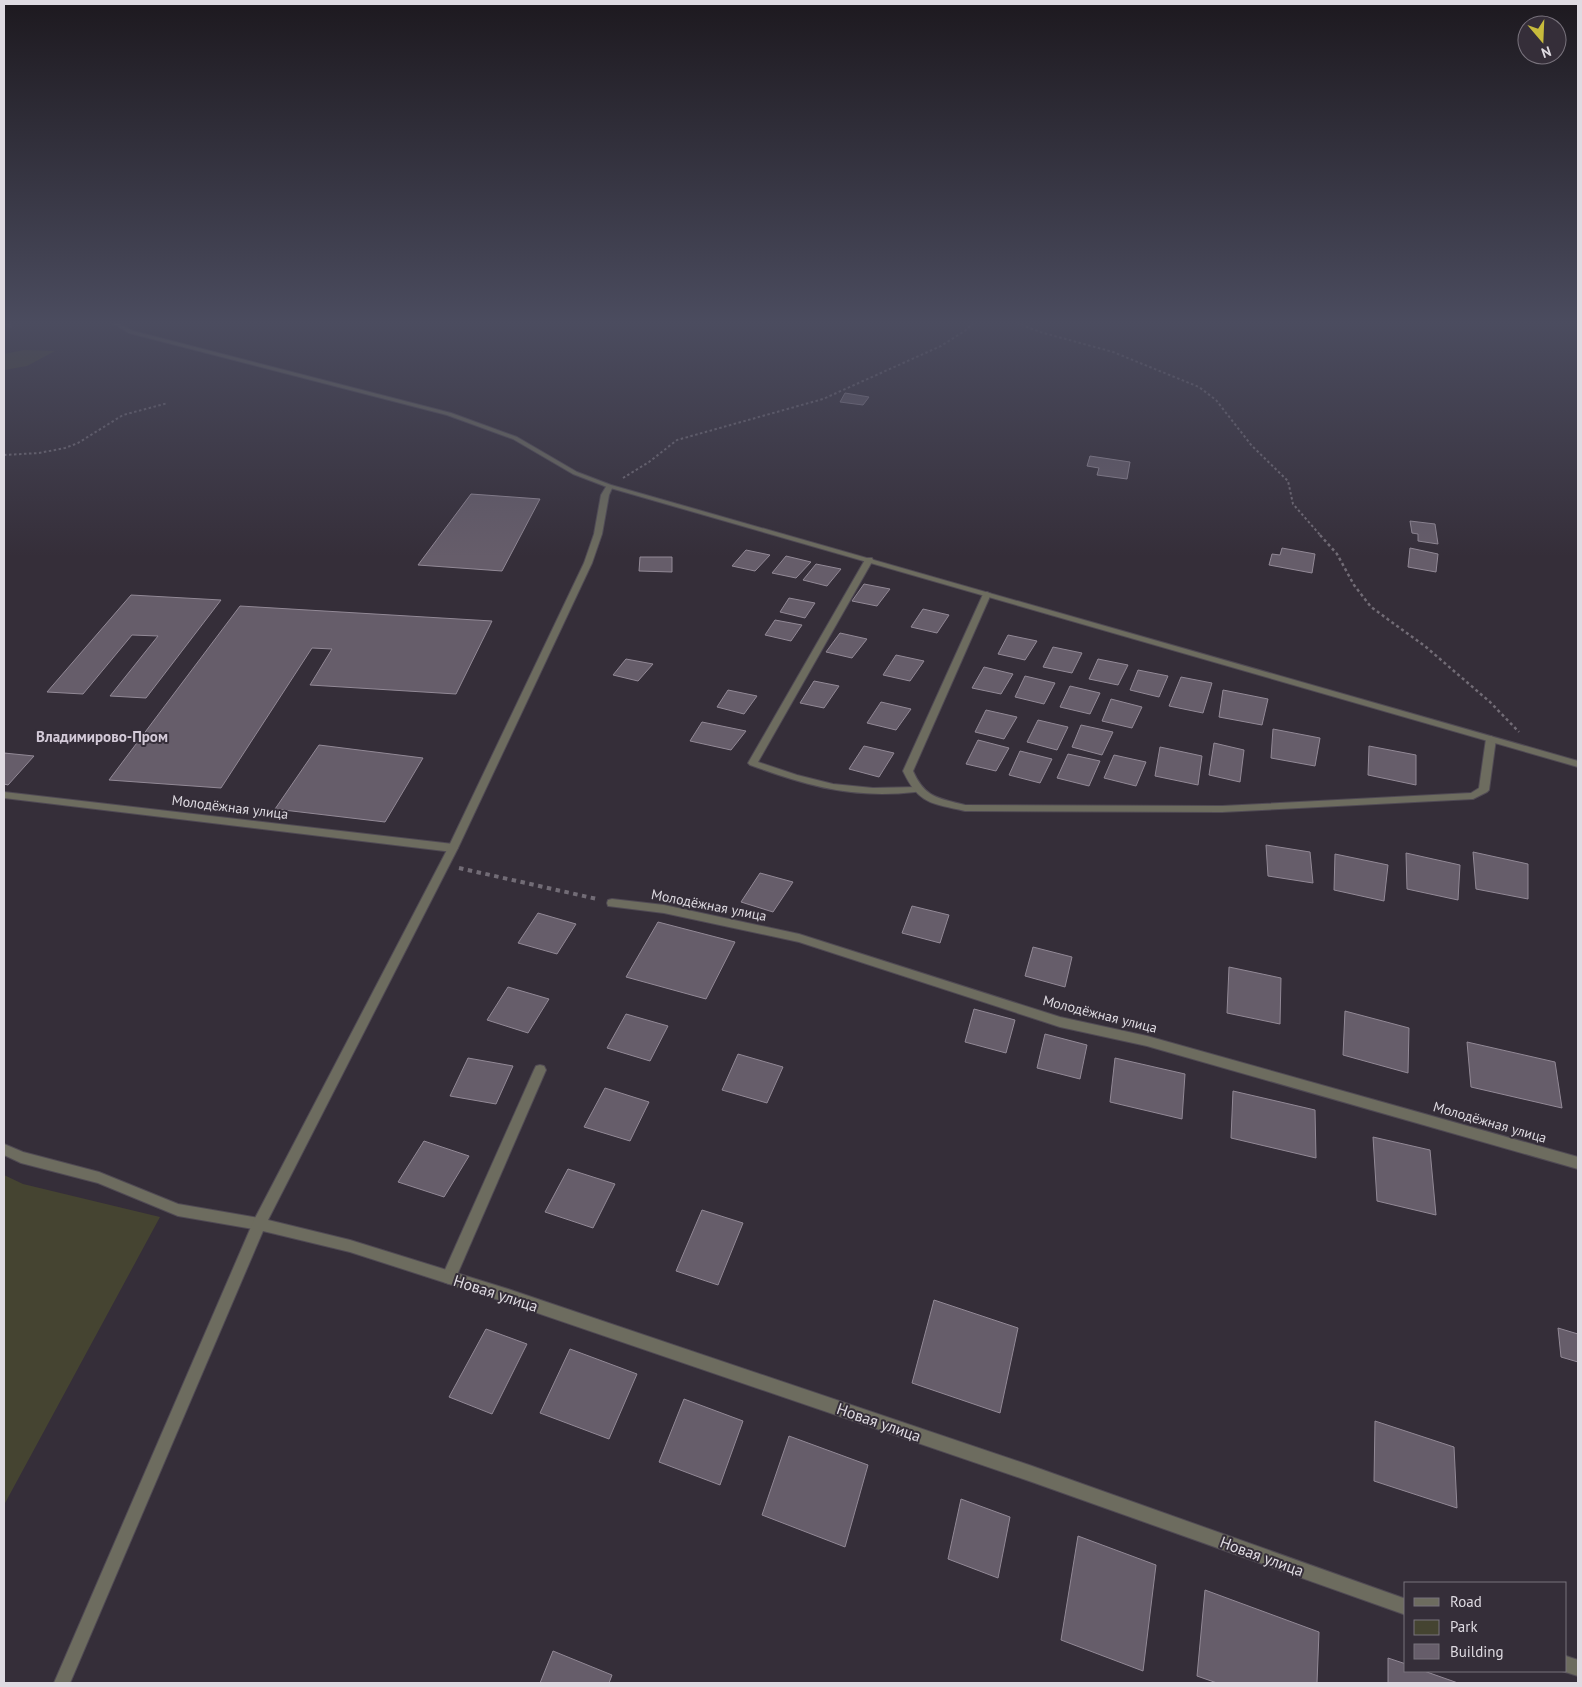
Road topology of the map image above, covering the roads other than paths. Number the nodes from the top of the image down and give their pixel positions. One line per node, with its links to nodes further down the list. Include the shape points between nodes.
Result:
1 (397, 400): 2 (street, via 482,425 528,445 576,473)
2 (609, 486): 3 (street); 9 (street, via 588,563)
3 (869, 560): 4 (street); 7 (street, via 754,763 794,778 850,791 892,793)
4 (987, 594): 5 (street); 7 (street, via 908,772)
5 (1491, 739): 6 (street); 7 (street, via 1484,790 1473,796 1222,809 965,808 924,797)
6 (1578, 764)
7 (915, 789)
8 (4, 795): 9 (street, Молодёжная улица)
9 (453, 848): 14 (street)
10 (612, 903): 13 (street, Молодёжная улица, via 664,909 799,938 1060,1022 1147,1041)
11 (540, 1070): 15 (street)
12 (4, 1150): 14 (street, Новая улица, via 99,1178 178,1210)
13 (1578, 1163)
14 (259, 1224): 15 (street, Новая улица, via 350,1246); 17 (street)
15 (449, 1277): 16 (street, Новая улица, via 1032,1474)
16 (1404, 1606)
17 (62, 1683)

